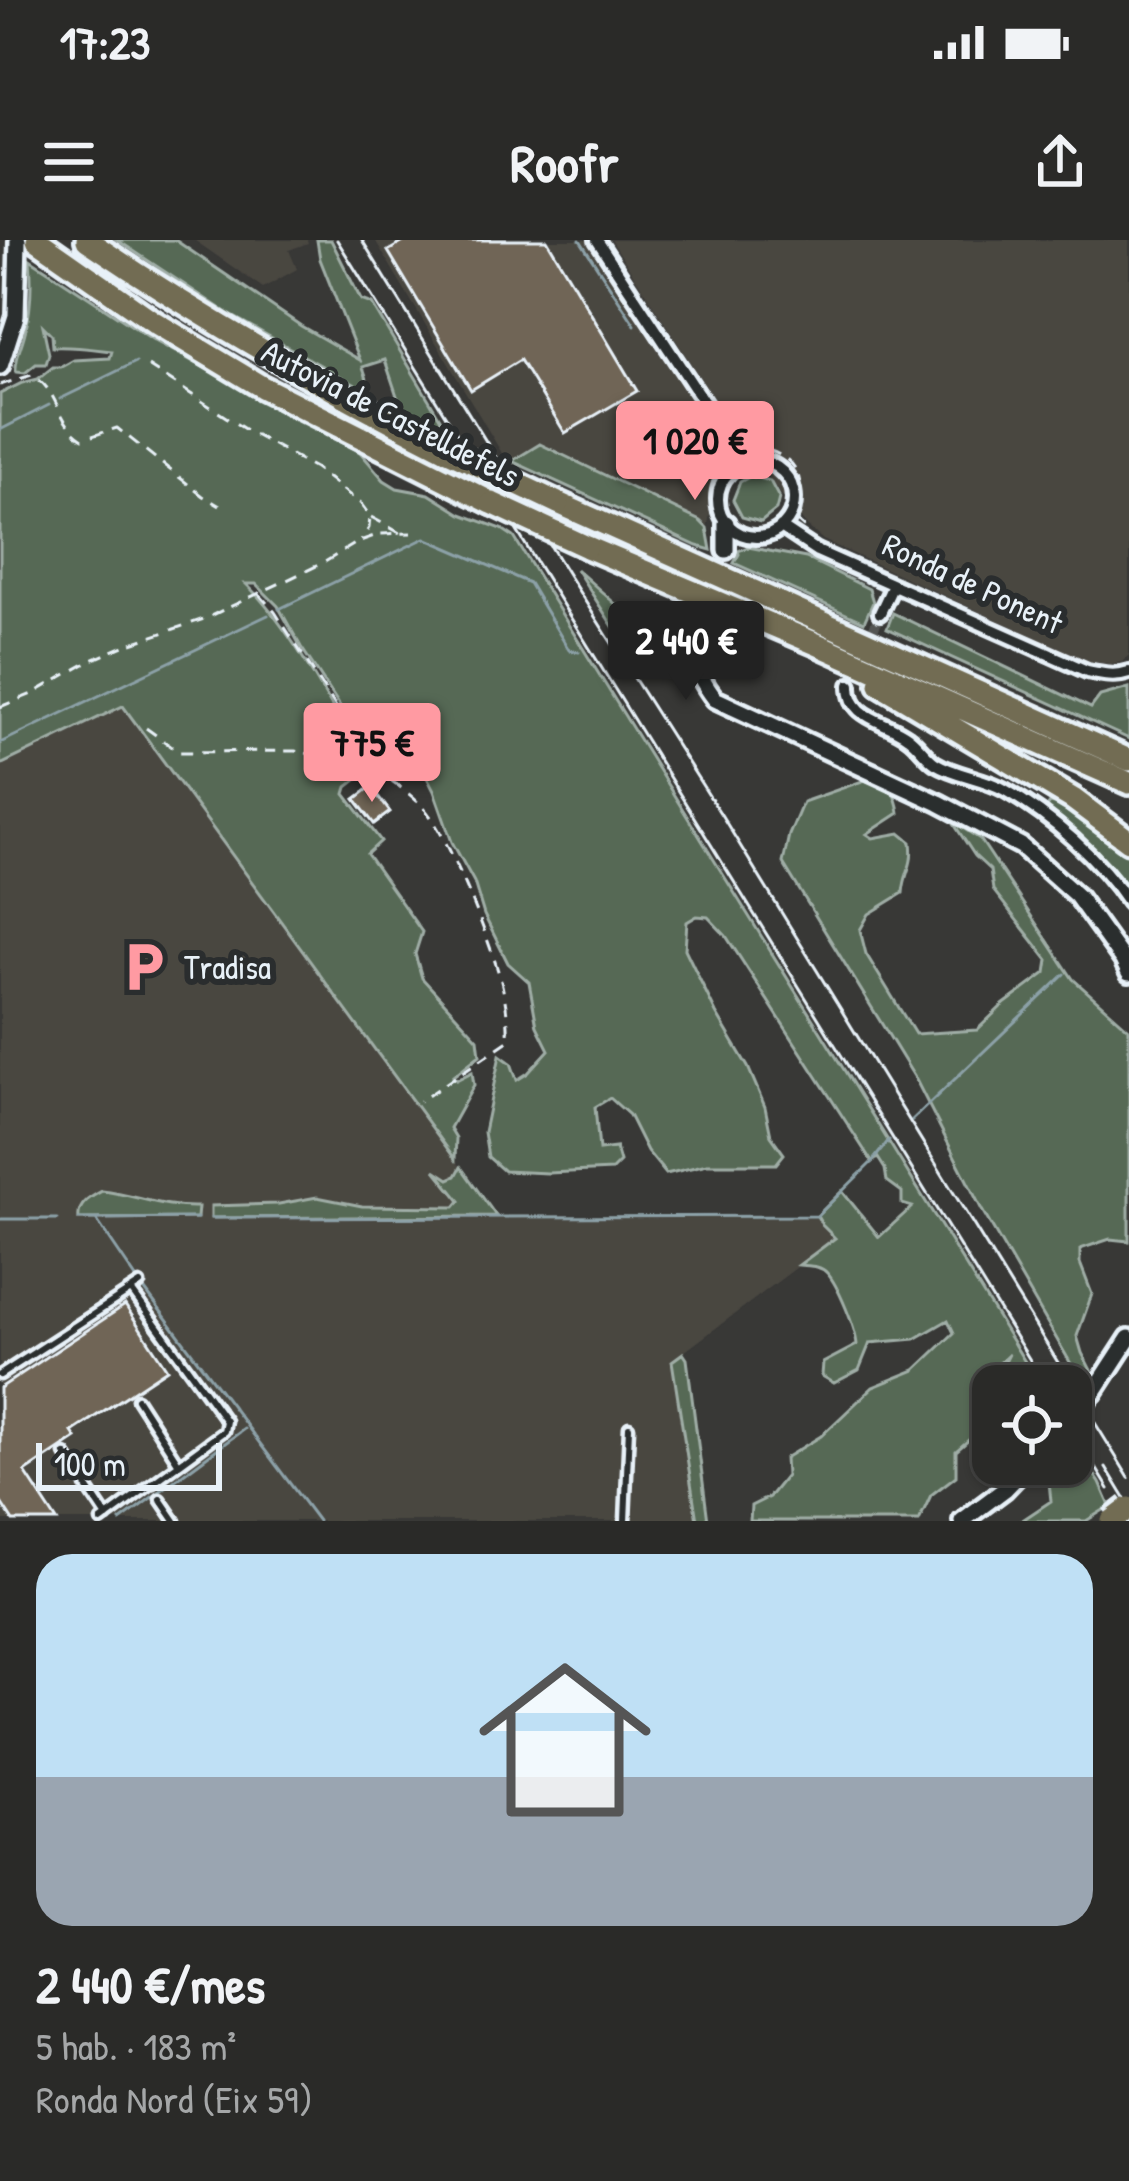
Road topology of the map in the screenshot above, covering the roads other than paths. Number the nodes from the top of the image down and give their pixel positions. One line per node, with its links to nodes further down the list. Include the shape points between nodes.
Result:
1 (87, 240): 17 (highway, Autovia de Castelldefels, bridge, via 278,361 448,452)
2 (597, 240): 5 (street)
3 (27, 242): 4 (main road); 14 (highway, Autovia de Castelldefels, bridge, via 262,387 492,503)
4 (0, 366)
5 (730, 442): 6 (street); 7 (street)
6 (747, 461): 7 (street); 9 (street, via 776,466 791,484 793,507)
7 (733, 469): 8 (street, via 718,499)
8 (727, 523): 10 (main road, via 726,550)
9 (781, 527): 10 (street); 11 (street, Ronda de Ponent)
10 (744, 535)
11 (893, 585): 12 (street); 15 (street, Ronda de Ponent, via 1088,671)
12 (880, 613)
13 (699, 618): 21 (main road, via 694,661 715,699 1021,846 1077,896)
14 (819, 645): 18 (highway, Autovia de Castelldefels); 19 (highway)
15 (1125, 673)
16 (850, 686): 20 (street, via 857,710 906,735 937,764 1004,789 1058,827)
17 (1129, 760)
18 (1129, 783)
19 (1129, 841)
20 (1129, 903)
21 (1129, 973)
22 (140, 1283): 23 (lane)
23 (131, 1290): 25 (lane); 30 (lane, via 226,1421 224,1431)
24 (1129, 1339): 26 (main road, bridge)
25 (0, 1375)
26 (1092, 1394)
27 (137, 1399): 30 (lane)
28 (628, 1426): 36 (lane)
29 (65, 1454): 34 (lane)
30 (179, 1464): 34 (lane)
31 (1009, 1485): 37 (main road)
32 (160, 1499): 35 (lane)
33 (1129, 1511): 38 (highway, bridge)
34 (104, 1519)
35 (175, 1521)
36 (625, 1521)
37 (962, 1521)
38 (1115, 1521)

